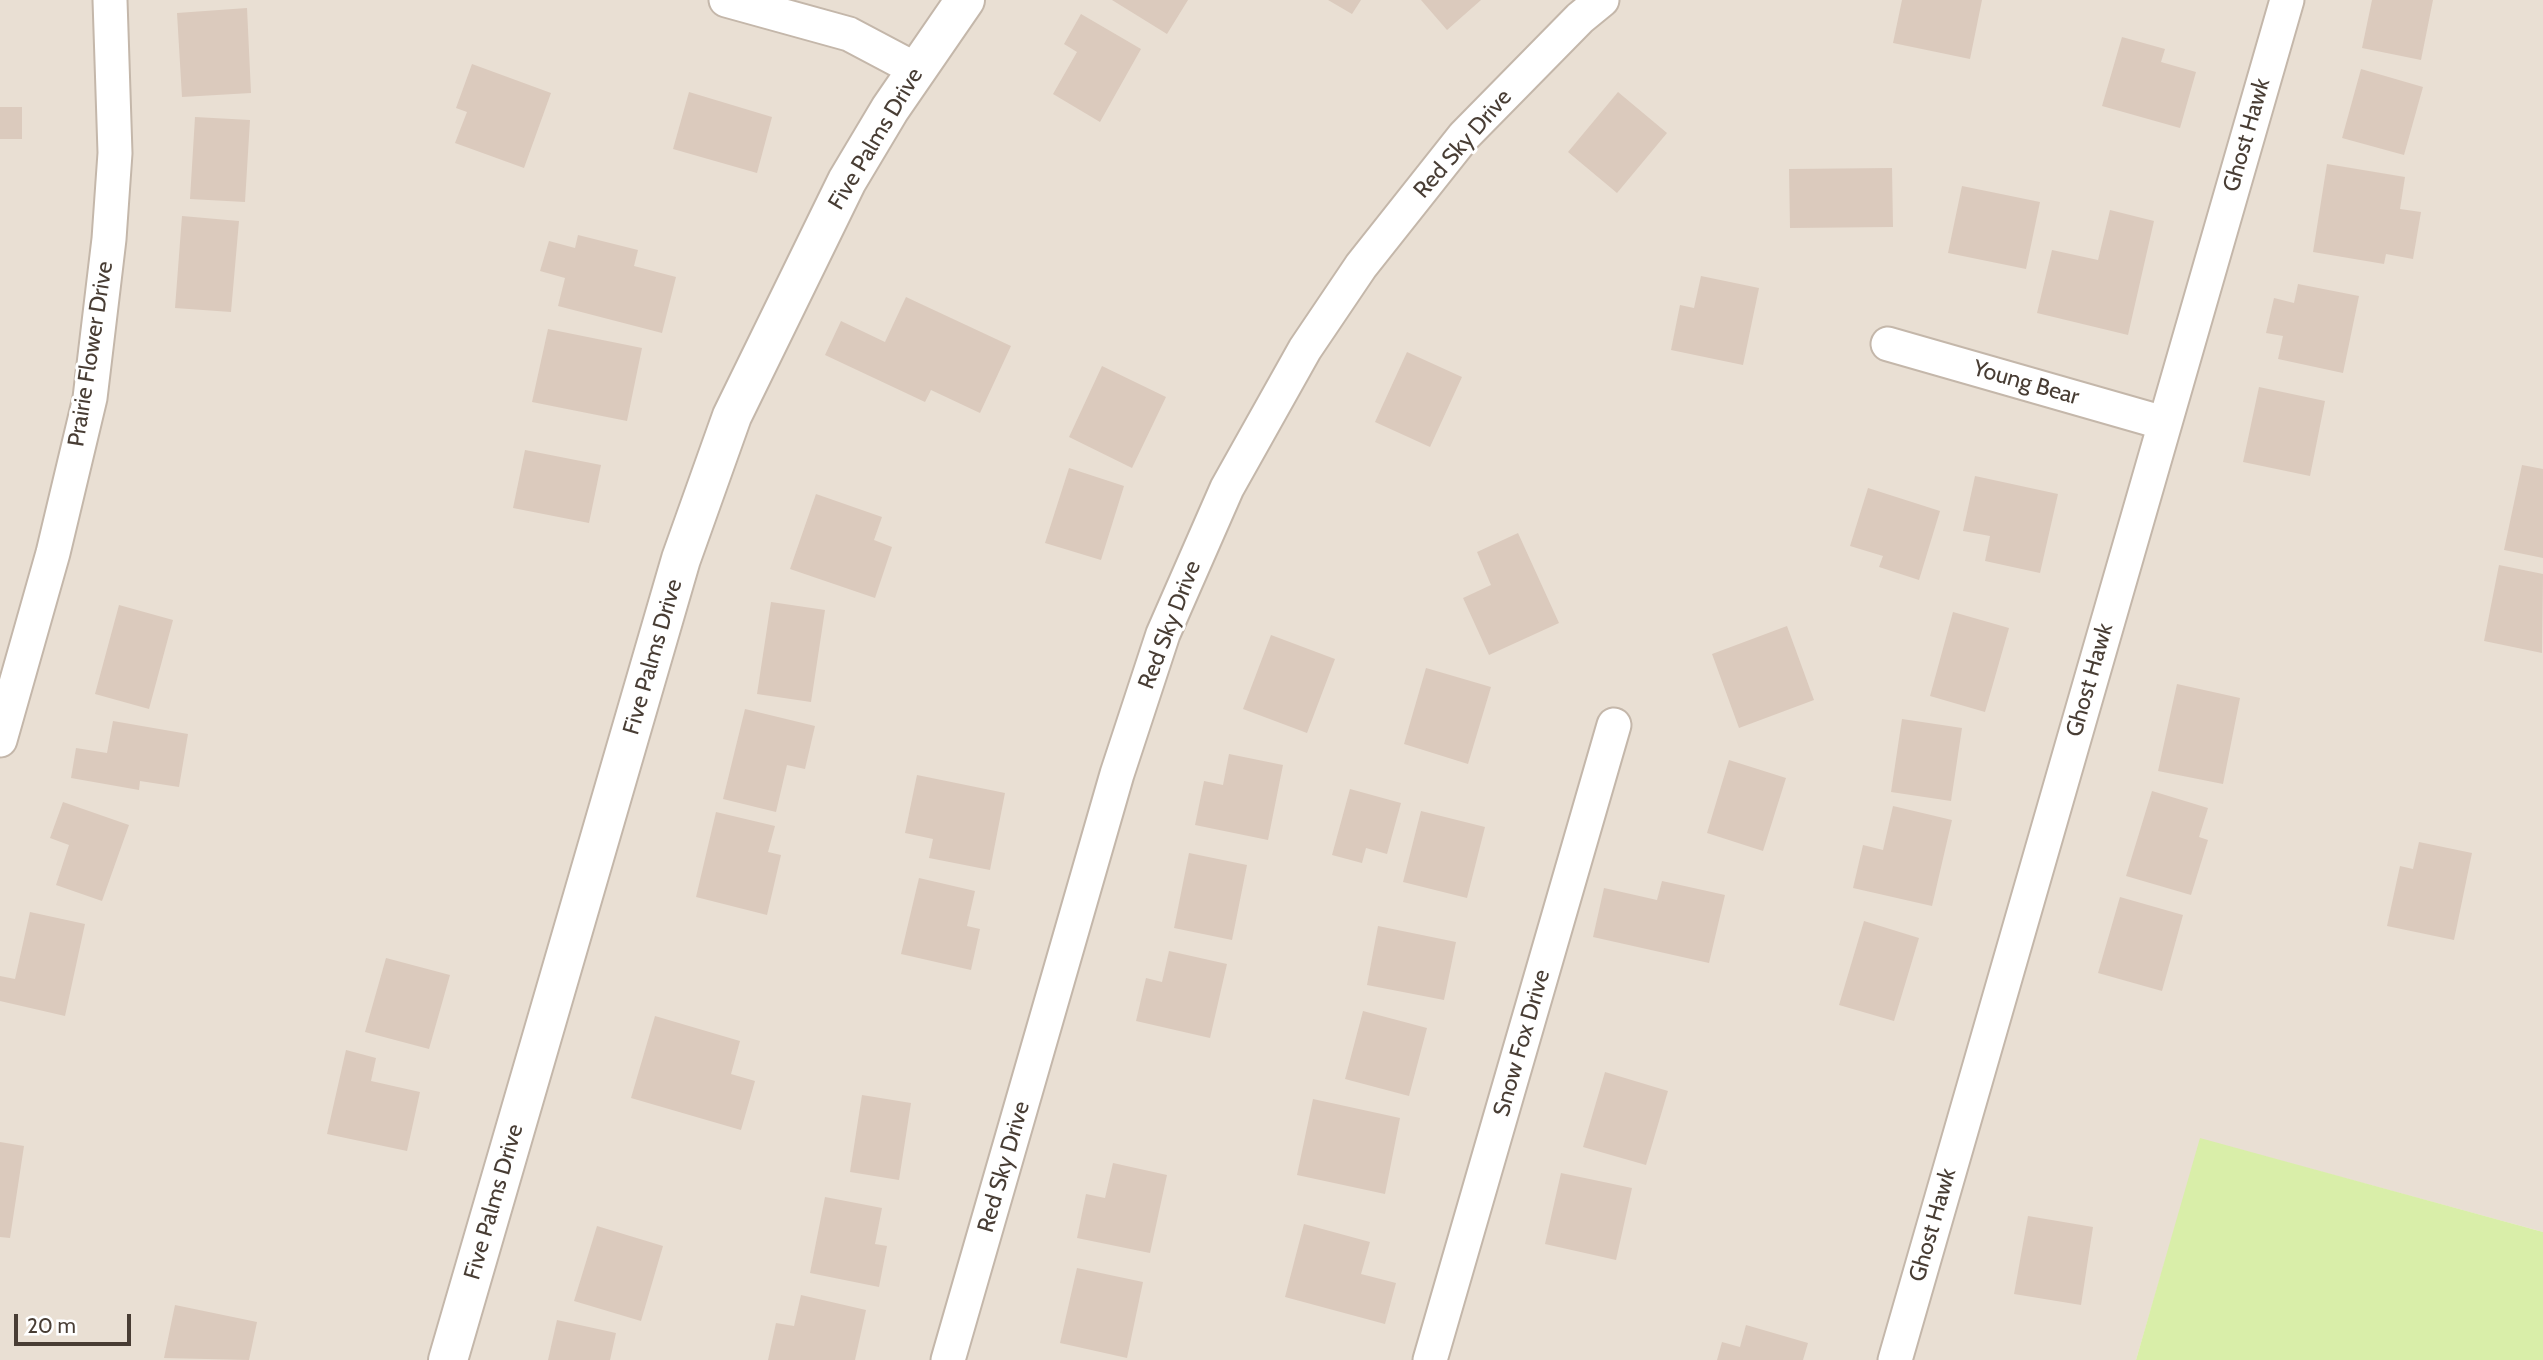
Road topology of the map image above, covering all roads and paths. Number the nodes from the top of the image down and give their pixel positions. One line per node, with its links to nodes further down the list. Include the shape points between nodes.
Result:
1 (110, 0): 10 (street, Prairie Flower Drive, via 115,153 89,398 53,553)
2 (726, 0): 6 (street, via 849,34)
3 (965, 0): 6 (street, Five Palms Drive)
4 (1602, 0): 12 (street, Red Sky Drive, via 1464,136 1361,266 1306,349 1227,488 1163,634 1121,761)
5 (2287, 0): 8 (street, Ghost Hawk)
6 (917, 70): 11 (street, Five Palms Drive, via 847,181 728,429 677,573)
7 (1888, 344): 8 (street, Young Bear)
8 (2164, 422): 14 (street, Ghost Hawk)
9 (1614, 725): 13 (street, Snow Fox Drive)
10 (0, 740)
11 (448, 1360)
12 (948, 1360)
13 (1430, 1360)
14 (1895, 1360)

